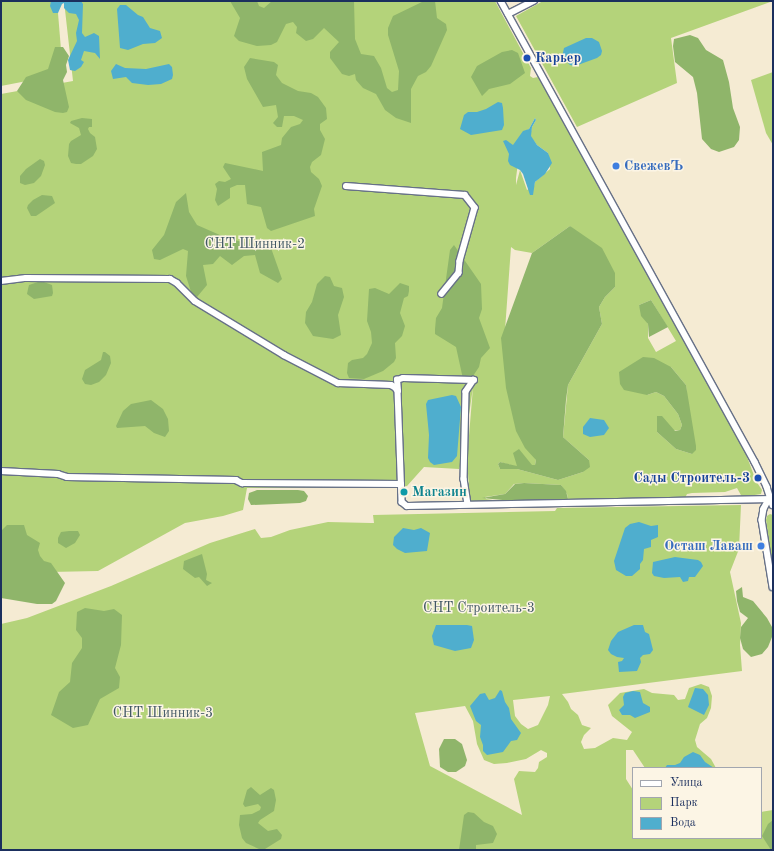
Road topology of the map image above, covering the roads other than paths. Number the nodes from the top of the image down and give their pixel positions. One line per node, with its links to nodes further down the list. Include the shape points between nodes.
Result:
1 (501, 1): 3 (street)
2 (534, 1): 3 (street)
3 (508, 14): 10 (street, via 755,462)
4 (346, 186): 6 (street, via 465,195 474,208 459,273)
5 (1, 281): 7 (street, via 26,278 172,279 195,301 307,368 338,383 391,385)
6 (442, 294)
7 (398, 391): 9 (street); 11 (street, via 397,380 403,378 474,380 466,392 464,479)
8 (1, 471): 9 (street, via 67,476 236,480 242,484)
9 (401, 484): 11 (street, via 402,502 407,506)
10 (771, 498): 11 (street); 12 (street); 13 (street, via 764,509 762,520)
11 (468, 504)
12 (773, 505)
13 (773, 587)

